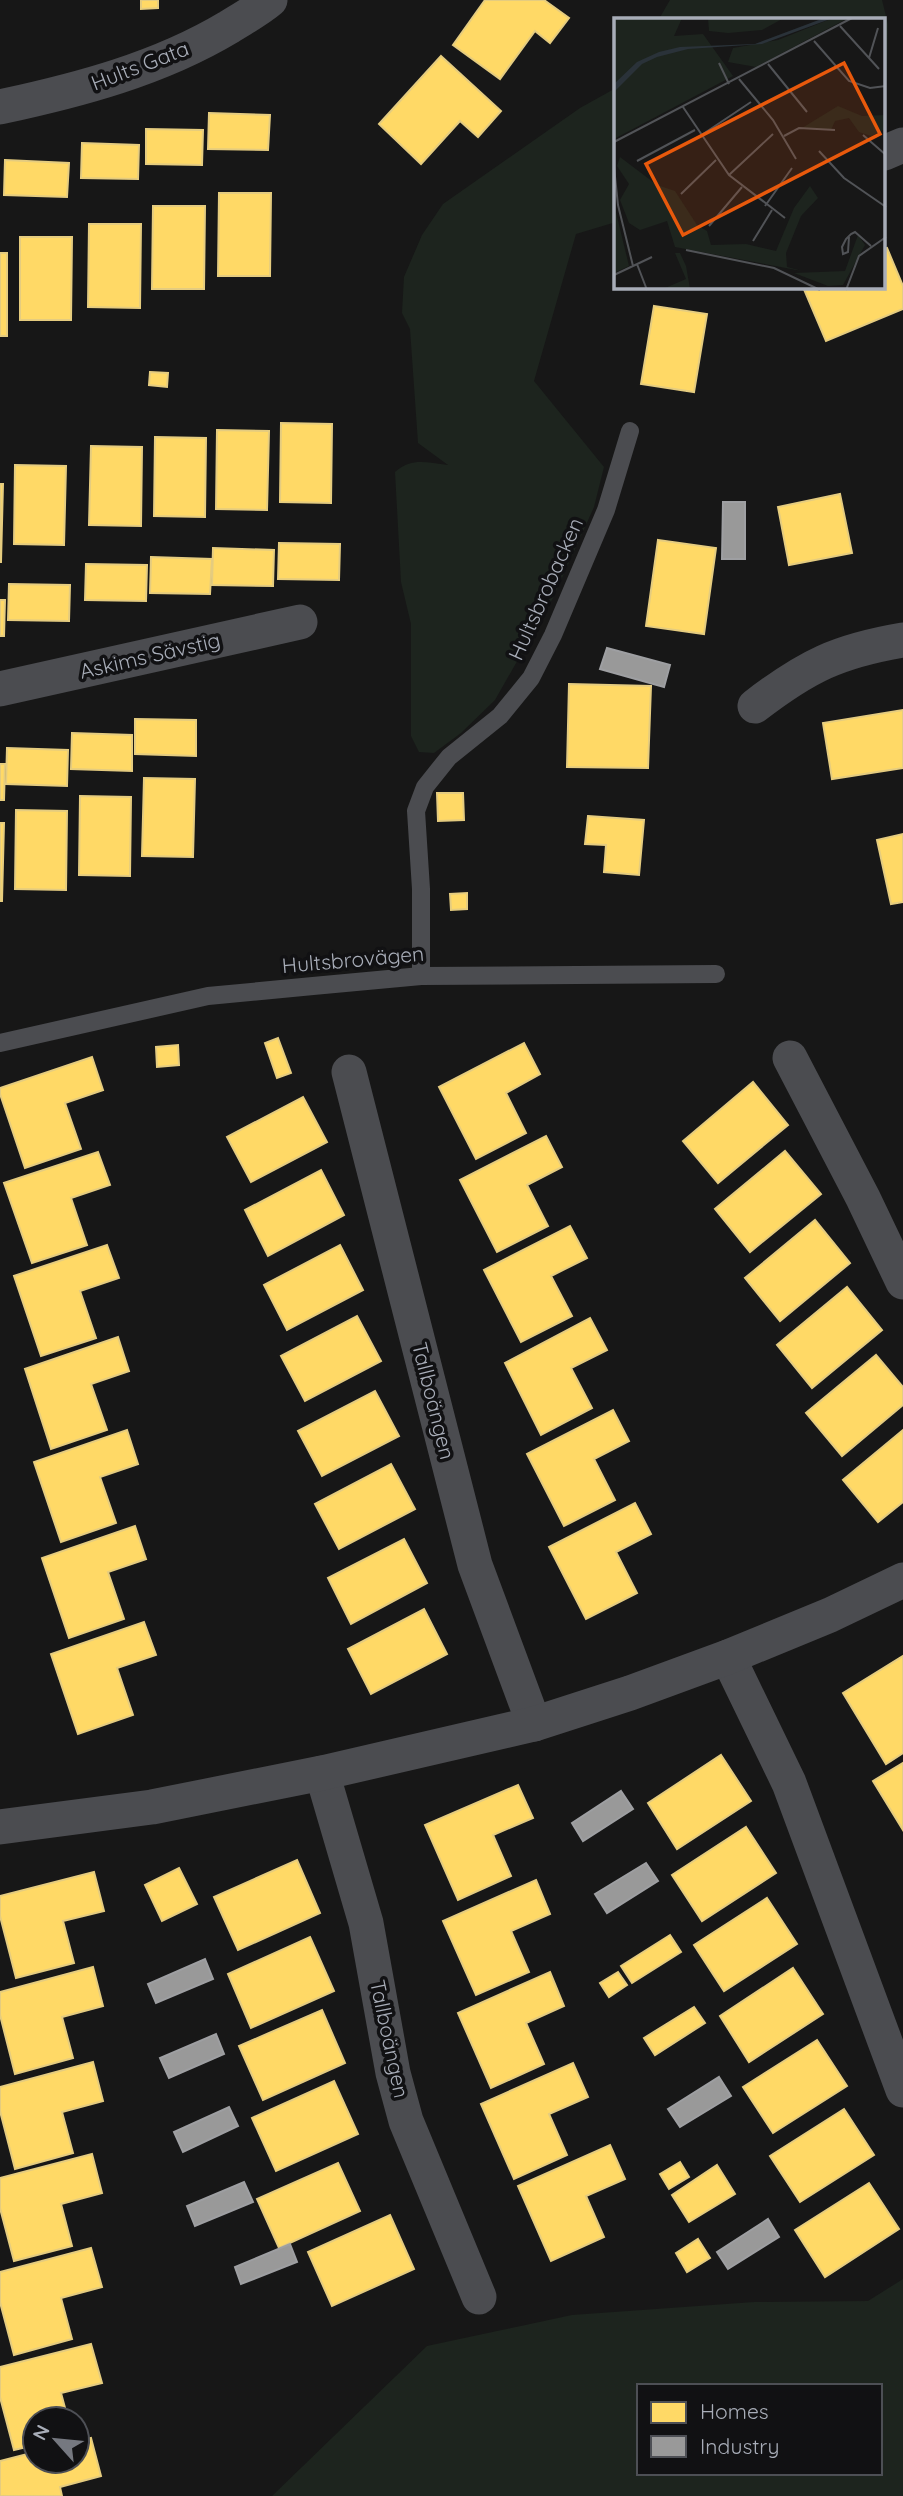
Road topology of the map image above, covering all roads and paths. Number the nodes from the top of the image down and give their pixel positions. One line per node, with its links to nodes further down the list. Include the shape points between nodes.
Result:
1 (270, 0): 2 (street, Hults Gata, via 211,38 157,63 64,93)
2 (0, 107)
3 (903, 145): 4 (street)
4 (886, 152)
5 (630, 431): 11 (lane, Hultsbrobacken, via 606,510 530,678 500,716 449,757 425,787 416,811)
6 (300, 622): 8 (street, Askims Sävstig)
7 (903, 640): 9 (street, via 825,660)
8 (0, 689)
9 (755, 706)
10 (716, 974): 11 (lane, Hultsbrovägen)
11 (421, 976): 12 (lane, Hultsbrovägen, via 208,996)
12 (0, 1043)
13 (790, 1058): 15 (street)
14 (349, 1072): 18 (street, Tallboängen, via 475,1565)
15 (903, 1282)
16 (903, 1580): 17 (street)
17 (728, 1657): 18 (street); 21 (street, via 789,1783)
18 (534, 1724): 19 (street)
19 (322, 1773): 20 (street, via 152,1807); 22 (street, Tallboängen, via 367,1928 406,2121)
20 (0, 1824)
21 (903, 2090)
22 (478, 2297)

